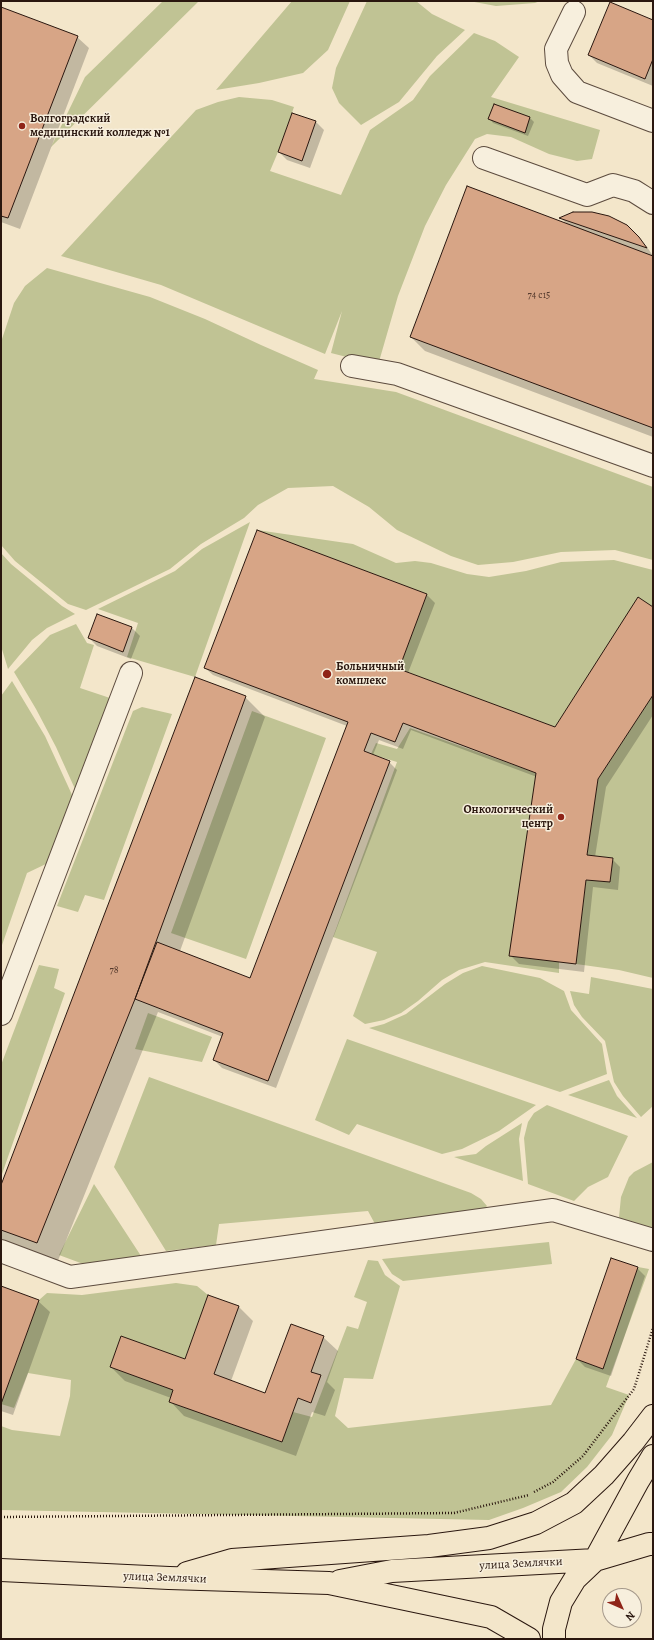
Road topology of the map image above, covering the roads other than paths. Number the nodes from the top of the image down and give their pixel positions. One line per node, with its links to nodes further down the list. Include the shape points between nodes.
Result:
1 (574, 12): 2 (lane, via 556,49 557,63 562,75 577,92)
2 (653, 121)
3 (484, 158): 4 (lane, via 587,195 613,184 634,191)
4 (653, 203)
5 (352, 366): 6 (lane, via 397,374)
6 (653, 466)
7 (131, 672): 8 (lane)
8 (1, 1014)
9 (653, 1240): 10 (lane, via 553,1210 70,1277)
10 (1, 1251)
11 (653, 1416): 16 (main road, via 604,1475 574,1503 536,1523 489,1538 436,1545 232,1560)
12 (653, 1456): 14 (main road)
13 (653, 1544): 14 (main road)
14 (595, 1560): 17 (main road, улица Землячки, via 392,1571); 19 (main road, via 575,1579 561,1602)
15 (1, 1570): 16 (main road, улица Землячки)
16 (169, 1578): 17 (main road, улица Землячки)
17 (329, 1583): 18 (main road, улица Землячки, via 491,1617)
18 (529, 1639)
19 (554, 1639)

